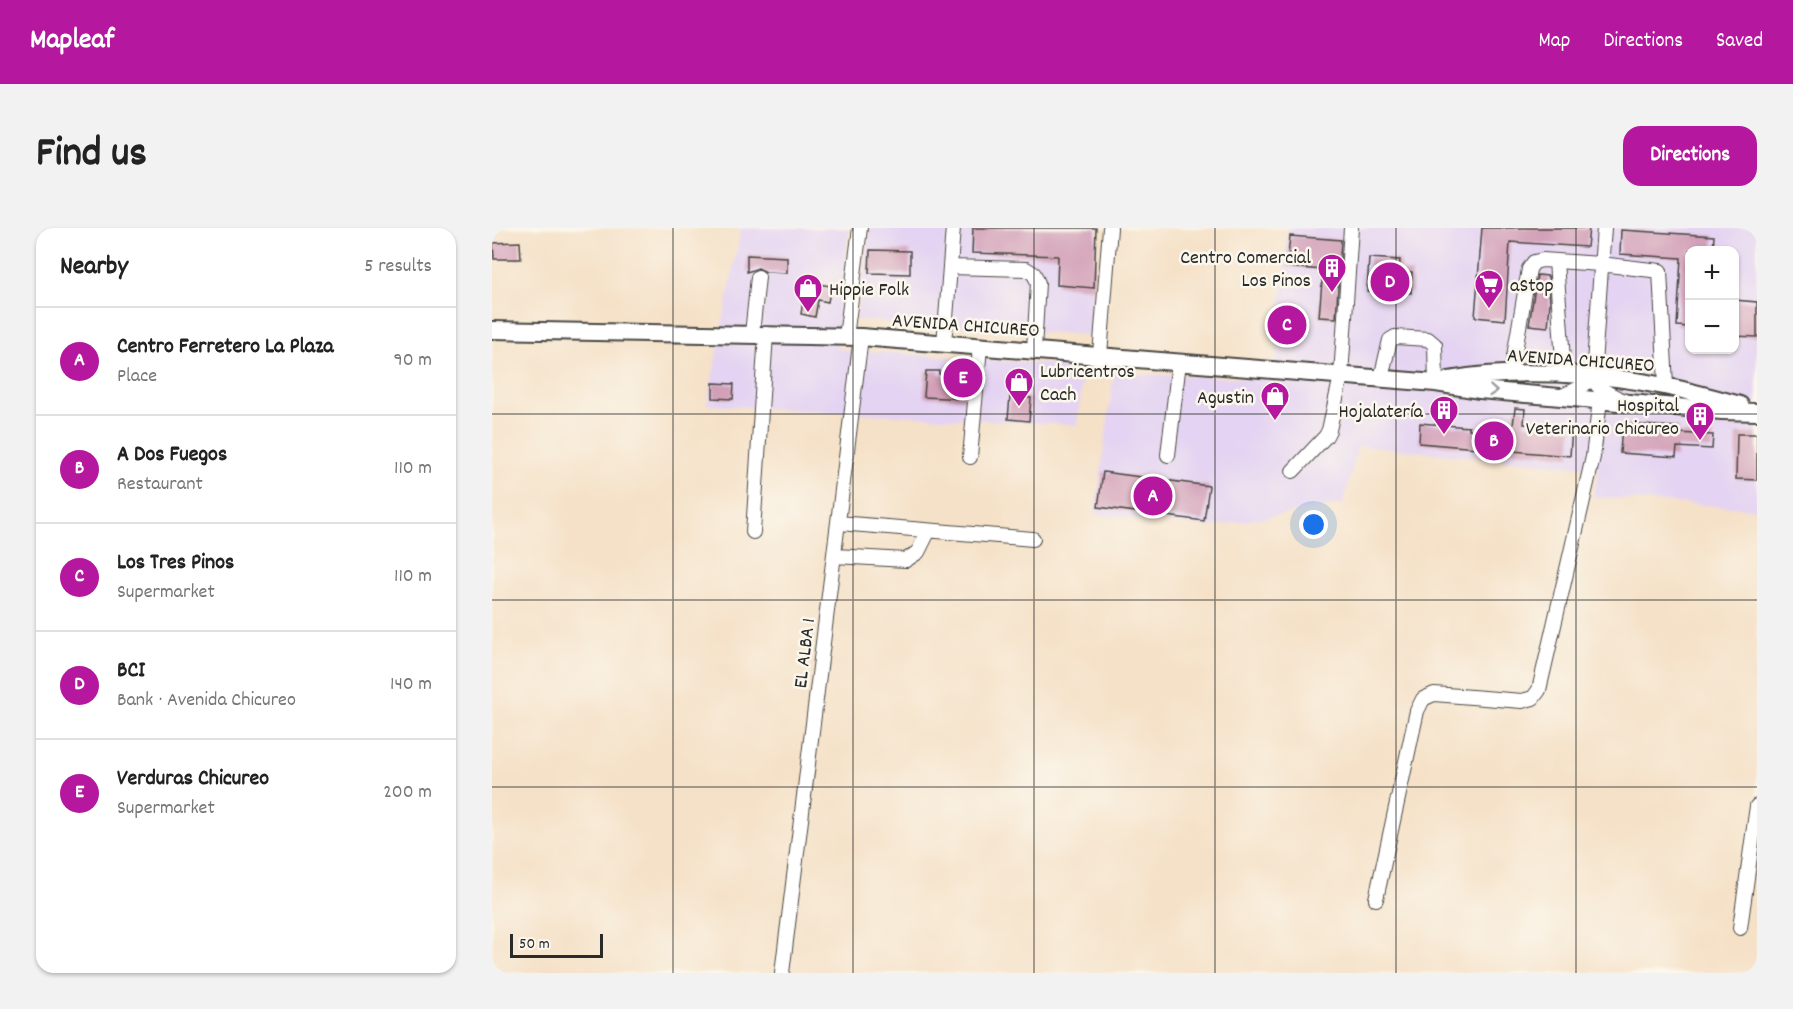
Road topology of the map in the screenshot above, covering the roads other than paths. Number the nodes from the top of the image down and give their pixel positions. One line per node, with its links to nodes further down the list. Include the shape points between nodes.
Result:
1 (860, 228): 12 (street, EL ALBA 1)
2 (953, 228): 8 (street)
3 (1110, 228): 16 (street)
4 (1351, 228): 19 (street)
5 (1604, 228): 7 (street)
6 (1556, 261): 7 (street); 18 (street, via 1534,262 1529,269); 20 (street)
7 (1600, 264): 21 (street); 24 (street, via 1660,271)
8 (950, 267): 13 (street); 15 (street, via 1026,269 1034,274 1038,283)
9 (758, 277): 11 (street)
10 (492, 330): 11 (main road, AVENIDA CHICUREO)
11 (759, 334): 12 (main road, AVENIDA CHICUREO); 33 (street)
12 (854, 337): 13 (main road, AVENIDA CHICUREO); 32 (street, EL ALBA 1)
13 (944, 344): 14 (main road, AVENIDA CHICUREO)
14 (980, 347): 15 (main road, AVENIDA CHICUREO); 30 (street)
15 (1034, 350): 16 (main road, AVENIDA CHICUREO)
16 (1100, 355): 17 (main road, AVENIDA CHICUREO)
17 (1179, 362): 19 (main road, AVENIDA CHICUREO); 29 (street)
18 (1511, 374): 20 (main road, AVENIDA CHICUREO); 23 (main road, AVENIDA CHICUREO)
19 (1341, 375): 22 (main road, AVENIDA CHICUREO); 31 (street, via 1326,436)
20 (1564, 375): 21 (main road, AVENIDA CHICUREO)
21 (1593, 377): 24 (main road, AVENIDA CHICUREO); 25 (street); 27 (street, via 1604,391)
22 (1382, 378): 23 (main road, AVENIDA CHICUREO); 23 (street, via 1390,340 1428,339 1435,345)
23 (1436, 382): 25 (main road, AVENIDA CHICUREO, one-way to 25, via 1480,390)
24 (1666, 386): 28 (main road, AVENIDA CHICUREO)
25 (1562, 396): 26 (main road, AVENIDA CHICUREO)
26 (1600, 400): 27 (main road, AVENIDA CHICUREO); 38 (street, via 1593,457 1539,690 1533,698 1522,701 1434,694 1423,699 1417,711)
27 (1628, 403): 28 (main road, AVENIDA CHICUREO)
28 (1757, 411)
29 (1168, 455)
30 (970, 457)
31 (1293, 471)
32 (839, 523): 34 (street); 36 (street, EL ALBA 1)
33 (753, 532)
34 (928, 532): 35 (street); 36 (street, via 918,552 906,560)
35 (1033, 539)
36 (835, 556): 40 (street, EL ALBA 1)
37 (1757, 806): 39 (street)
38 (1376, 899)
39 (1740, 928)
40 (782, 973)

